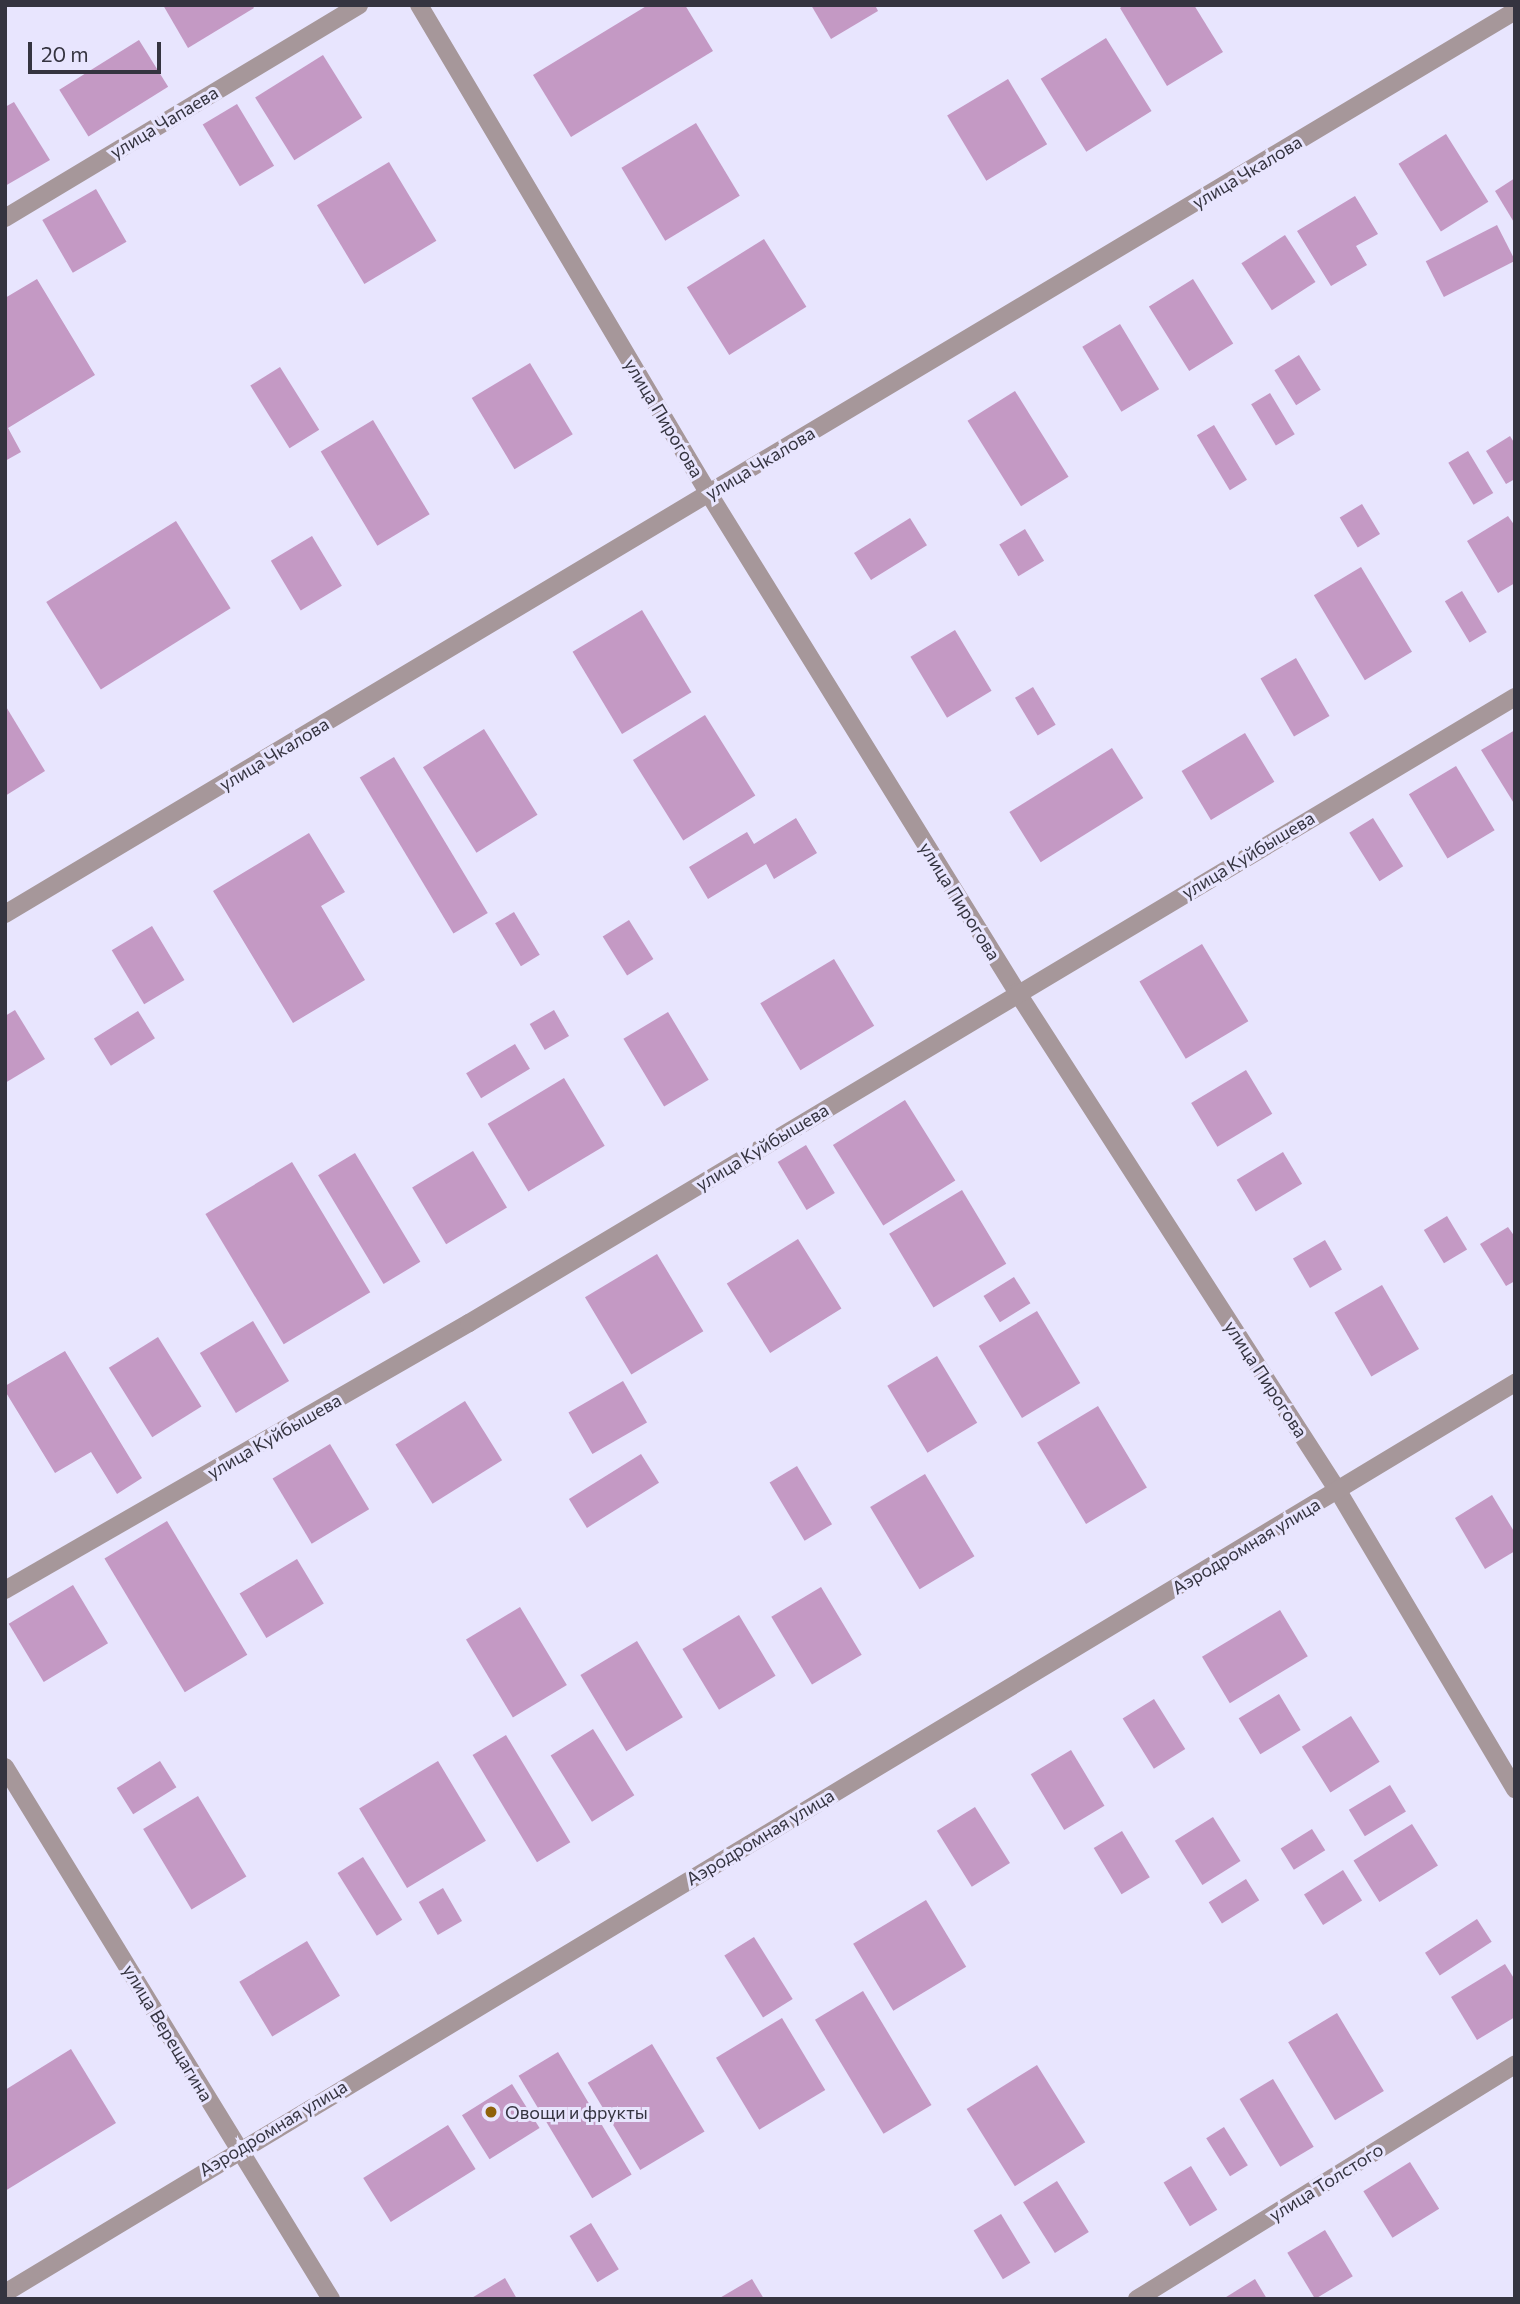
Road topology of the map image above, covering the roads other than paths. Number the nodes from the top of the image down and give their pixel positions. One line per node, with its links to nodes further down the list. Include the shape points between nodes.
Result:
1 (359, 5): 4 (street, улица Чапаева)
2 (419, 5): 5 (street, улица Пирогова)
3 (1515, 11): 5 (street, улица Чкалова)
4 (5, 218)
5 (709, 494): 7 (street, улица Чкалова); 8 (street, улица Пирогова)
6 (1515, 697): 8 (street, улица Куйбышева)
7 (5, 914)
8 (1017, 992): 10 (street, улица Пирогова); 11 (street, улица Куйбышева, via 469,1323)
9 (1515, 1383): 10 (street, Аэродромная улица)
10 (1338, 1491): 13 (street, улица Пирогова); 15 (street, Аэродромная улица)
11 (5, 1590)
12 (5, 1767): 15 (street, улица Верещагина)
13 (1515, 1789)
14 (1515, 2065): 18 (street, улица Толстого)
15 (239, 2148): 16 (street, Аэродромная улица); 17 (street, улица Верещагина)
16 (5, 2293)
17 (331, 2299)
18 (1137, 2299)

